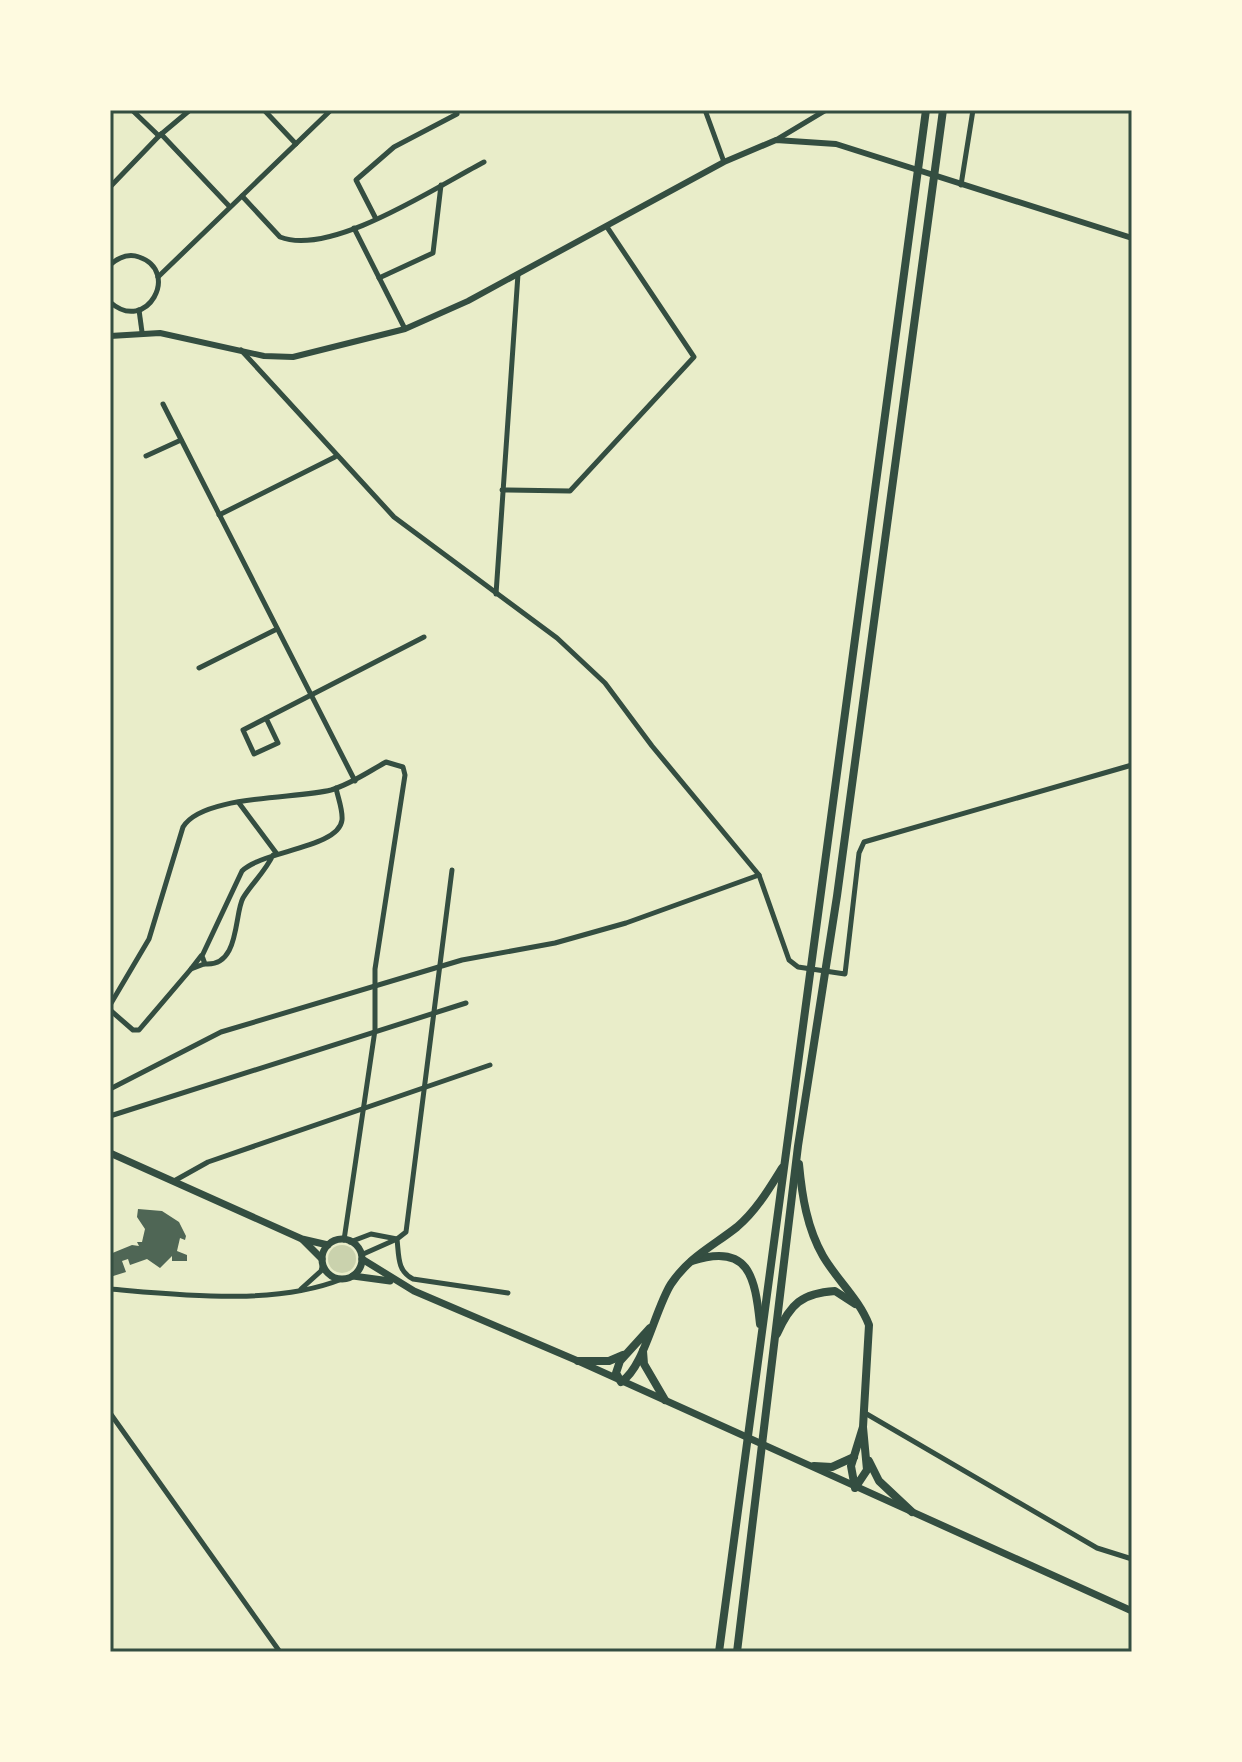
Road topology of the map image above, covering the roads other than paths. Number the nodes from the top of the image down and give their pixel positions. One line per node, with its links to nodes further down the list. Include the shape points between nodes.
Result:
1 (132, 110): 12 (street)
2 (190, 110): 12 (street)
3 (264, 110): 14 (street)
4 (331, 110): 14 (street)
5 (705, 110): 16 (street)
6 (826, 110): 10 (street)
7 (926, 110): 71 (highway)
8 (943, 110): 69 (highway)
9 (973, 110): 18 (street)
10 (816, 112): 13 (street)
11 (457, 114): 22 (street, via 394,147 356,180)
12 (160, 135): 19 (street); 21 (street)
13 (776, 140): 16 (street); 18 (street, via 836,144)
14 (296, 144): 20 (street)
15 (484, 162): 17 (street)
16 (724, 162): 23 (street)
17 (441, 184): 22 (street); 29 (street, via 433,253)
18 (961, 185): 25 (street)
19 (110, 187)
20 (242, 196): 21 (street); 24 (street, via 272,232 287,240 316,242)
21 (230, 207): 28 (street)
22 (376, 218): 24 (street)
23 (607, 227): 27 (street); 40 (street, via 694,357 570,491)
24 (354, 228): 29 (street)
25 (1132, 238)
26 (110, 264): 28 (street, via 135,256 151,264)
27 (518, 274): 32 (street); 40 (street)
28 (158, 277): 31 (street, via 154,300)
29 (379, 278): 32 (street)
30 (110, 302): 31 (street, via 120,309)
31 (139, 310): 33 (street)
32 (405, 329): 35 (street, via 293,357)
33 (142, 332): 34 (street); 35 (street)
34 (110, 336)
35 (241, 350): 39 (street)
36 (163, 404): 37 (street)
37 (181, 440): 38 (street); 41 (street)
38 (146, 456)
39 (335, 457): 41 (street); 42 (street, via 394,517)
40 (502, 490): 42 (street)
41 (219, 515): 43 (street)
42 (496, 594): 54 (street, via 557,638 605,683)
43 (277, 629): 45 (street); 46 (street)
44 (424, 637): 46 (street)
45 (199, 668)
46 (311, 696): 47 (street); 49 (street)
47 (266, 718): 47 (street, via 243,730 254,754 278,743)
48 (1132, 765): 54 (street, via 864,842 845,974 792,963)
49 (355, 781): 50 (street); 59 (street, via 386,762 405,770 375,969)
50 (336, 788): 51 (street); 52 (street, via 342,822 338,830)
51 (239, 803): 52 (street); 61 (street, via 208,809 186,822 149,939)
52 (275, 855): 55 (street, via 242,871); 56 (street, via 242,899 242,915 228,953)
53 (452, 870): 57 (street)
54 (759, 875): 57 (street, via 626,923)
55 (202, 956): 56 (street); 58 (street)
56 (205, 964): 58 (street)
57 (438, 968): 59 (street); 62 (street)
58 (191, 969): 61 (street, via 139,1030)
59 (377, 985): 63 (street); 66 (street, via 221,1032)
60 (466, 1003): 62 (street)
61 (110, 1008)
62 (433, 1013): 63 (street); 65 (street)
63 (375, 1030): 67 (street); 68 (street)
64 (490, 1065): 65 (street)
65 (426, 1086): 67 (street); 74 (street, via 406,1232)
66 (110, 1089)
67 (363, 1107): 72 (street, via 208,1162); 75 (street)
68 (110, 1116)
69 (798, 1146): 86 (highway, via 806,1216 823,1256); 89 (highway)
70 (110, 1153): 72 (main road)
71 (785, 1163): 79 (highway, via 759,1205); 88 (highway)
72 (174, 1181): 73 (main road)
73 (302, 1239): 76 (main road); 78 (main road)
74 (397, 1239): 75 (street, via 371,1234); 77 (street); 85 (street, via 402,1271 413,1279)
75 (347, 1241): 76 (main road); 77 (main road)
76 (328, 1245): 78 (main road)
77 (362, 1257): 80 (main road); 82 (main road)
78 (322, 1261): 81 (main road, via 327,1273); 84 (street, via 321,1271)
79 (687, 1263): 87 (highway, via 661,1300); 88 (highway, via 730,1256 748,1268 756,1289)
80 (353, 1276): 81 (main road); 82 (main road)
81 (342, 1279): 84 (street)
82 (393, 1281): 92 (main road)
83 (110, 1289): 84 (street, via 211,1296)
84 (301, 1290)
85 (508, 1293)
86 (865, 1313): 89 (highway, via 835,1291 815,1292 793,1304); 96 (highway, via 871,1341)
87 (650, 1328): 90 (highway); 91 (highway)
88 (761, 1340): 106 (highway)
89 (772, 1345): 107 (highway)
90 (642, 1348): 93 (highway, via 633,1373); 94 (highway, via 644,1364)
91 (627, 1353): 92 (highway, via 609,1361); 93 (highway, via 617,1367)
92 (578, 1361): 93 (main road)
93 (621, 1382): 94 (main road)
94 (665, 1400): 100 (main road)
95 (110, 1413): 105 (street)
96 (865, 1413): 97 (highway); 103 (street, via 1097,1548)
97 (863, 1427): 98 (highway); 99 (highway)
98 (854, 1456): 100 (highway, via 832,1467); 101 (highway, via 850,1476)
99 (867, 1458): 101 (highway, via 865,1477); 102 (highway, via 879,1481)
100 (814, 1466): 101 (main road)
101 (855, 1488): 102 (main road)
102 (912, 1512): 104 (main road)
103 (1132, 1559)
104 (1132, 1611)
105 (280, 1652)
106 (719, 1652)
107 (737, 1652)

